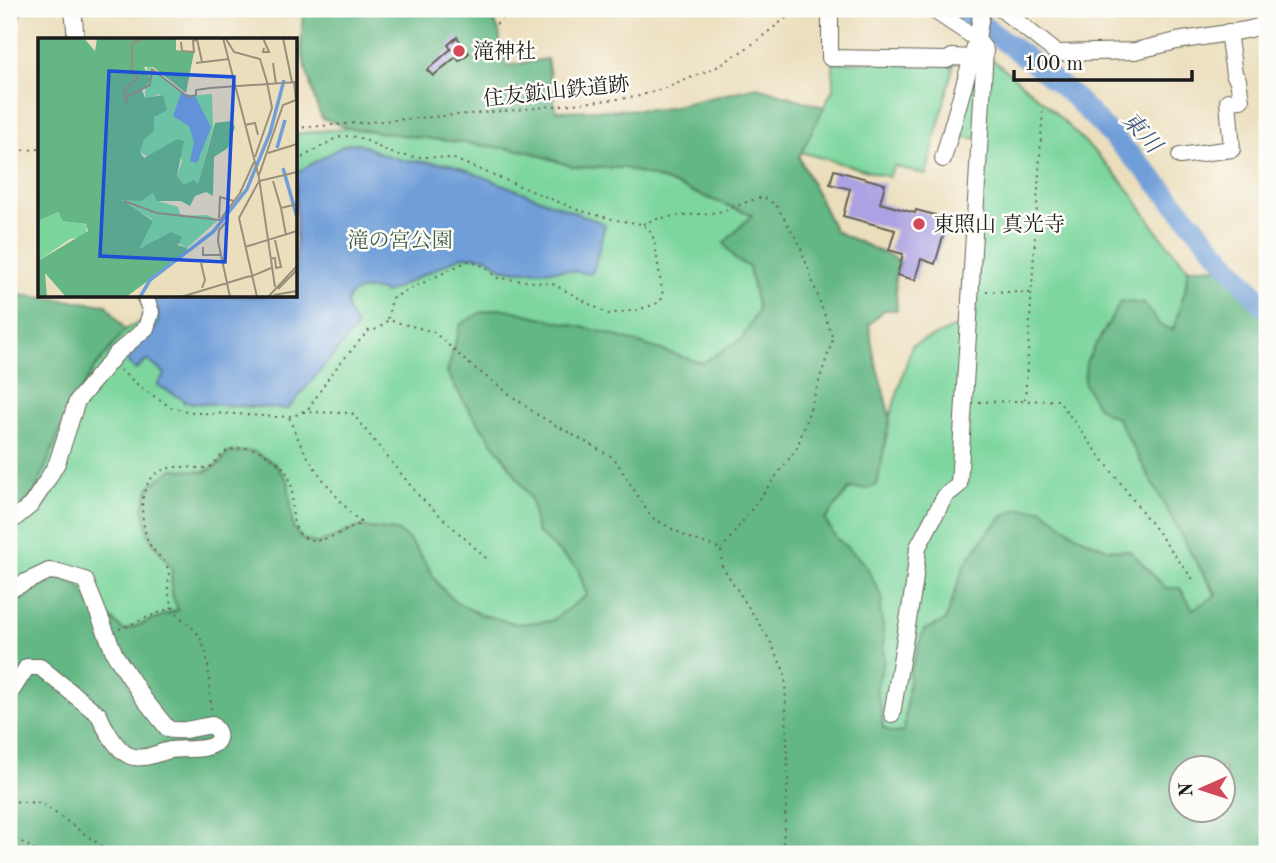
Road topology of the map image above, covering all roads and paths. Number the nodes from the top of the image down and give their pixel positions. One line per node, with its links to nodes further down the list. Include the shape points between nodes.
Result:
1 (73, 9): 11 (street)
2 (514, 9): 9 (path)
3 (794, 9): 15 (path, 住友鉱山鉄道跡, via 715,68 636,97)
4 (830, 9): 13 (street, via 830,58)
5 (932, 9): 12 (street)
6 (982, 9): 12 (street)
7 (1001, 9): 10 (street, via 1057,53 1135,51)
8 (1267, 22): 10 (street)
9 (496, 24)
10 (1228, 32): 18 (street, via 1241,100 1228,101 1232,149)
11 (76, 38)
12 (977, 38): 13 (street); 22 (street, via 985,50)
13 (972, 58): 19 (street)
14 (1043, 107): 23 (path)
15 (298, 128)
16 (38, 149): 17 (path)
17 (9, 151)
18 (1180, 156)
19 (943, 159)
20 (298, 160): 21 (path, via 336,138 359,137 398,155 454,159 578,210)
21 (642, 224): 25 (path, via 652,233 663,296 653,305 608,314 553,284 496,278 468,261 392,298); 32 (path, via 726,210 763,197 776,205 799,243 833,339 797,448)
22 (971, 290): 23 (path); 28 (street)
23 (1032, 293): 27 (path)
24 (146, 298): 31 (street, via 151,312 146,328 116,354 77,401 57,463 31,505)
25 (388, 320): 29 (path, via 368,331 309,408); 32 (path, via 434,332 536,414 614,458 651,517)
26 (121, 372): 30 (path, via 172,408)
27 (1025, 401): 28 (path); 34 (path, via 1058,400)
28 (964, 402): 39 (street, via 959,485 945,496 918,547)
29 (301, 412): 30 (path); 33 (path, via 352,413 419,496)
30 (288, 416): 36 (path, via 321,479 362,523 324,540 301,535 285,470 257,449 227,451 208,468 167,468 146,486 142,521 150,546 168,570)
31 (9, 523)
32 (721, 550): 45 (path, via 722,566 785,673 788,782)
33 (486, 558)
34 (1195, 582)
35 (9, 590): 40 (street, via 49,571 85,580 115,655 168,729)
36 (173, 607): 37 (path); 40 (path, via 195,630 206,653)
37 (119, 629)
38 (9, 695): 40 (street, via 27,667 40,667 99,715 129,756 208,747 218,739)
39 (892, 714)
40 (214, 726)
41 (9, 801): 44 (path, via 41,803 106,849)
42 (9, 836): 43 (path)
43 (39, 854)
44 (147, 854)
45 (782, 854)

